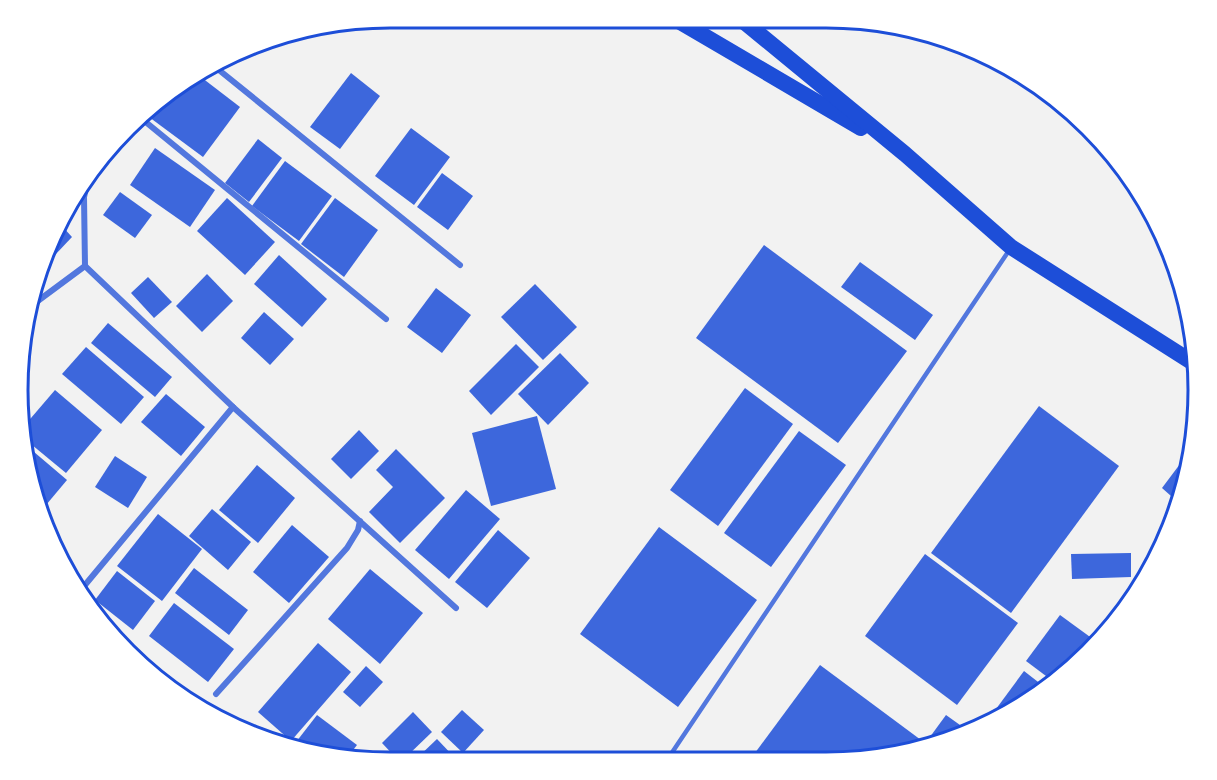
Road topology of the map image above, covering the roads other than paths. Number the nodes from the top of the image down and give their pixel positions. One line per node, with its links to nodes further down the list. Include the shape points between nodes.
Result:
1 (690, 28): 5 (highway)
2 (752, 28): 5 (highway)
3 (220, 71): 8 (street)
4 (147, 123): 11 (street)
5 (905, 154): 7 (highway)
6 (84, 197): 9 (street)
7 (1011, 247): 12 (highway); 18 (lane)
8 (460, 265)
9 (85, 266): 10 (street); 13 (street)
10 (40, 299)
11 (386, 320)
12 (1187, 359)
13 (233, 407): 14 (street); 15 (street)
14 (360, 521): 16 (street); 17 (street, via 347,548)
15 (85, 585)
16 (456, 608)
17 (216, 694)
18 (672, 752)

